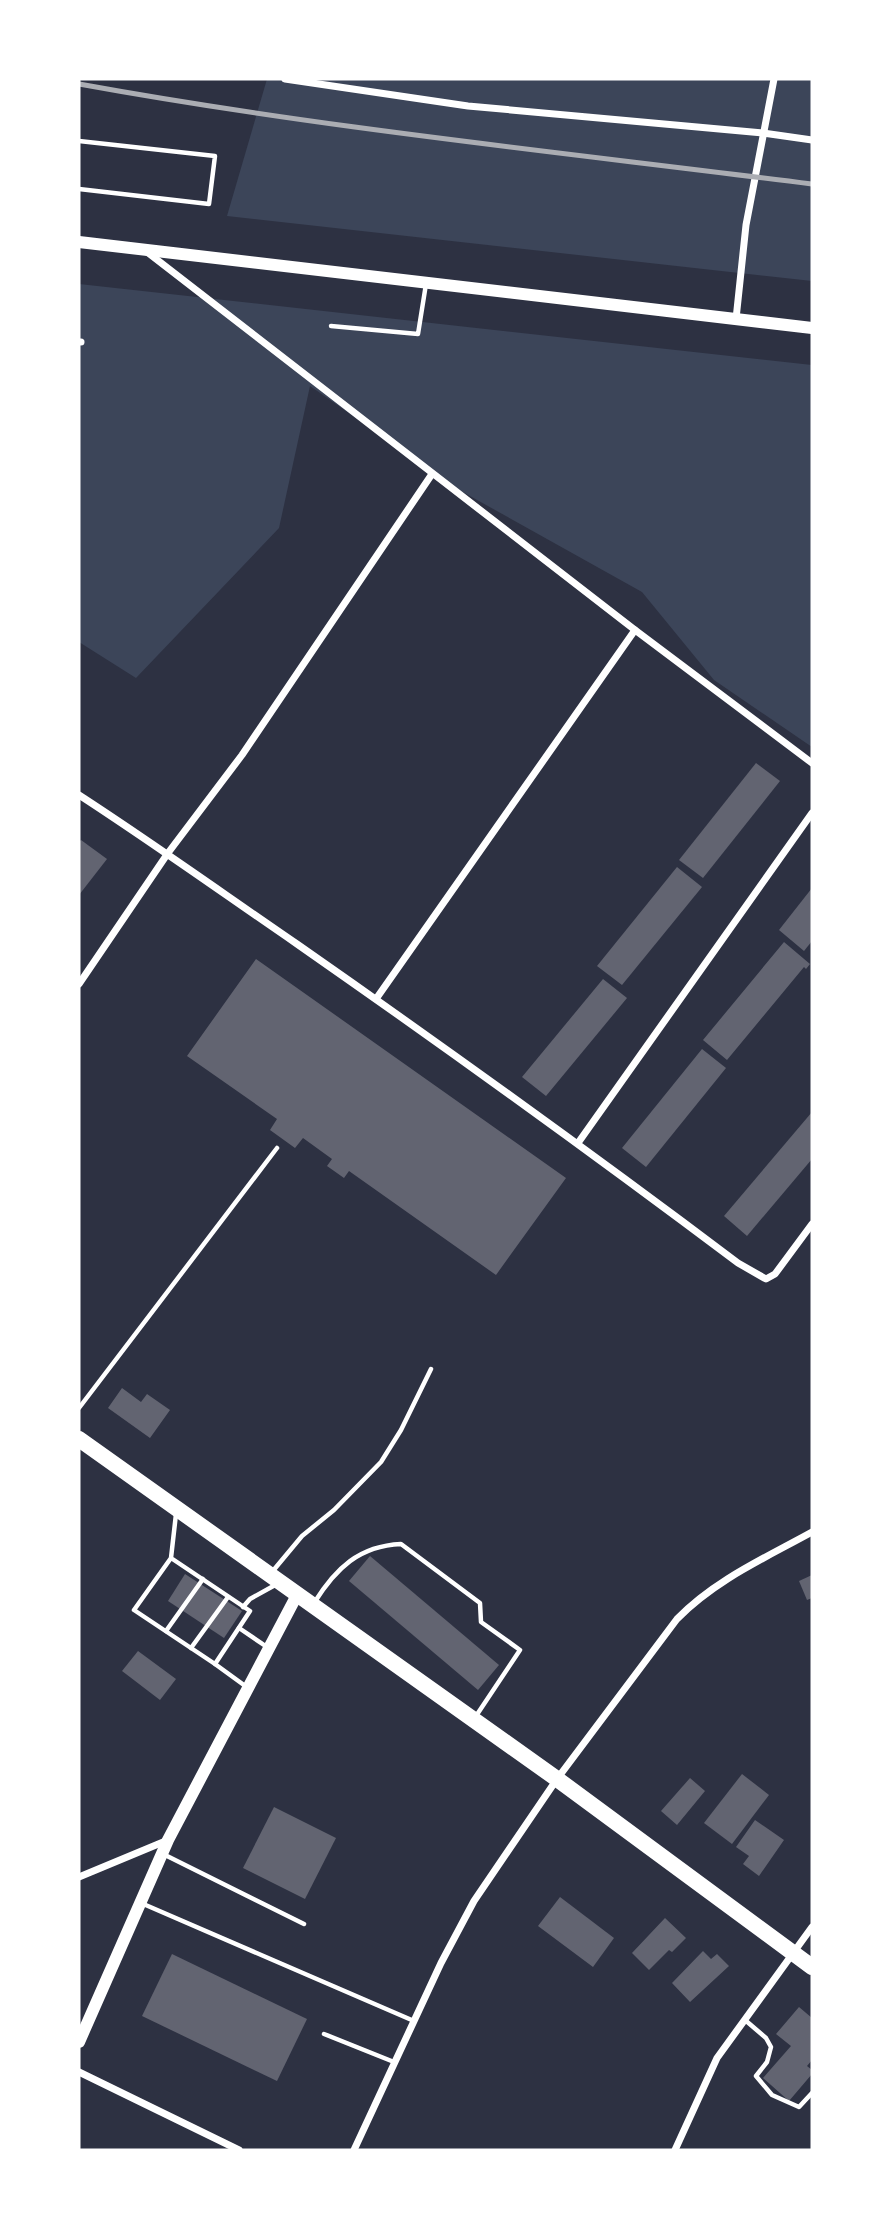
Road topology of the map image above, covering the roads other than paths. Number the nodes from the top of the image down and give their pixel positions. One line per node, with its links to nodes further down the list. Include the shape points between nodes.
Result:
1 (285, 79): 3 (street, via 468,106)
2 (774, 79): 3 (street)
3 (763, 133): 4 (street); 10 (street, via 746,225)
4 (812, 140)
5 (79, 141): 6 (lane, via 215,156 209,204)
6 (79, 189)
7 (79, 242): 8 (street)
8 (144, 250): 9 (street); 13 (street)
9 (426, 283): 10 (street); 11 (lane, via 418,334)
10 (736, 320): 12 (street)
11 (331, 326)
12 (812, 328)
13 (432, 474): 14 (street); 18 (street, via 242,755)
14 (635, 630): 15 (street); 20 (street)
15 (812, 763)
16 (79, 795): 18 (street)
17 (812, 813): 21 (street)
18 (169, 853): 19 (street); 20 (street)
19 (79, 984)
20 (376, 999): 21 (street)
21 (578, 1143): 23 (street, via 766,1279 775,1274)
22 (277, 1148): 25 (lane)
23 (812, 1224)
24 (431, 1369): 31 (lane, via 381,1462 302,1536)
25 (79, 1408)
26 (79, 1439): 27 (highway)
27 (176, 1509): 29 (lane); 31 (highway)
28 (812, 1532): 43 (street, via 696,1599)
29 (171, 1558): 30 (lane); 37 (lane, via 134,1610)
30 (203, 1579): 33 (lane); 37 (lane)
31 (275, 1579): 32 (highway); 35 (lane)
32 (297, 1595): 34 (highway); 39 (street)
33 (228, 1597): 35 (lane); 38 (lane)
34 (313, 1604): 42 (highway); 42 (lane, via 358,1555 370,1548 401,1544 480,1603 481,1622 520,1650)
35 (243, 1607): 36 (lane, via 250,1611)
36 (239, 1628): 39 (lane); 40 (lane)
37 (166, 1631): 38 (lane)
38 (191, 1648): 40 (lane)
39 (269, 1648): 41 (street)
40 (215, 1664): 41 (lane)
41 (248, 1688): 44 (street)
42 (474, 1720): 43 (highway)
43 (557, 1779): 50 (highway); 53 (street, via 474,1901)
44 (168, 1840): 45 (street); 46 (street)
45 (162, 1854): 47 (street); 48 (lane)
46 (79, 1877)
47 (140, 1903): 53 (lane); 55 (street)
48 (304, 1924)
49 (812, 1927): 50 (street)
50 (793, 1953): 51 (highway); 52 (street)
51 (812, 1967)
52 (745, 2020): 58 (lane, via 771,2047 755,2076 772,2095 799,2108); 61 (street, via 717,2058)
53 (414, 2021): 56 (street)
54 (324, 2034): 56 (lane)
55 (79, 2042)
56 (395, 2062): 60 (street)
57 (79, 2072): 59 (street)
58 (812, 2093)
59 (239, 2150)
60 (354, 2150)
61 (675, 2150)

